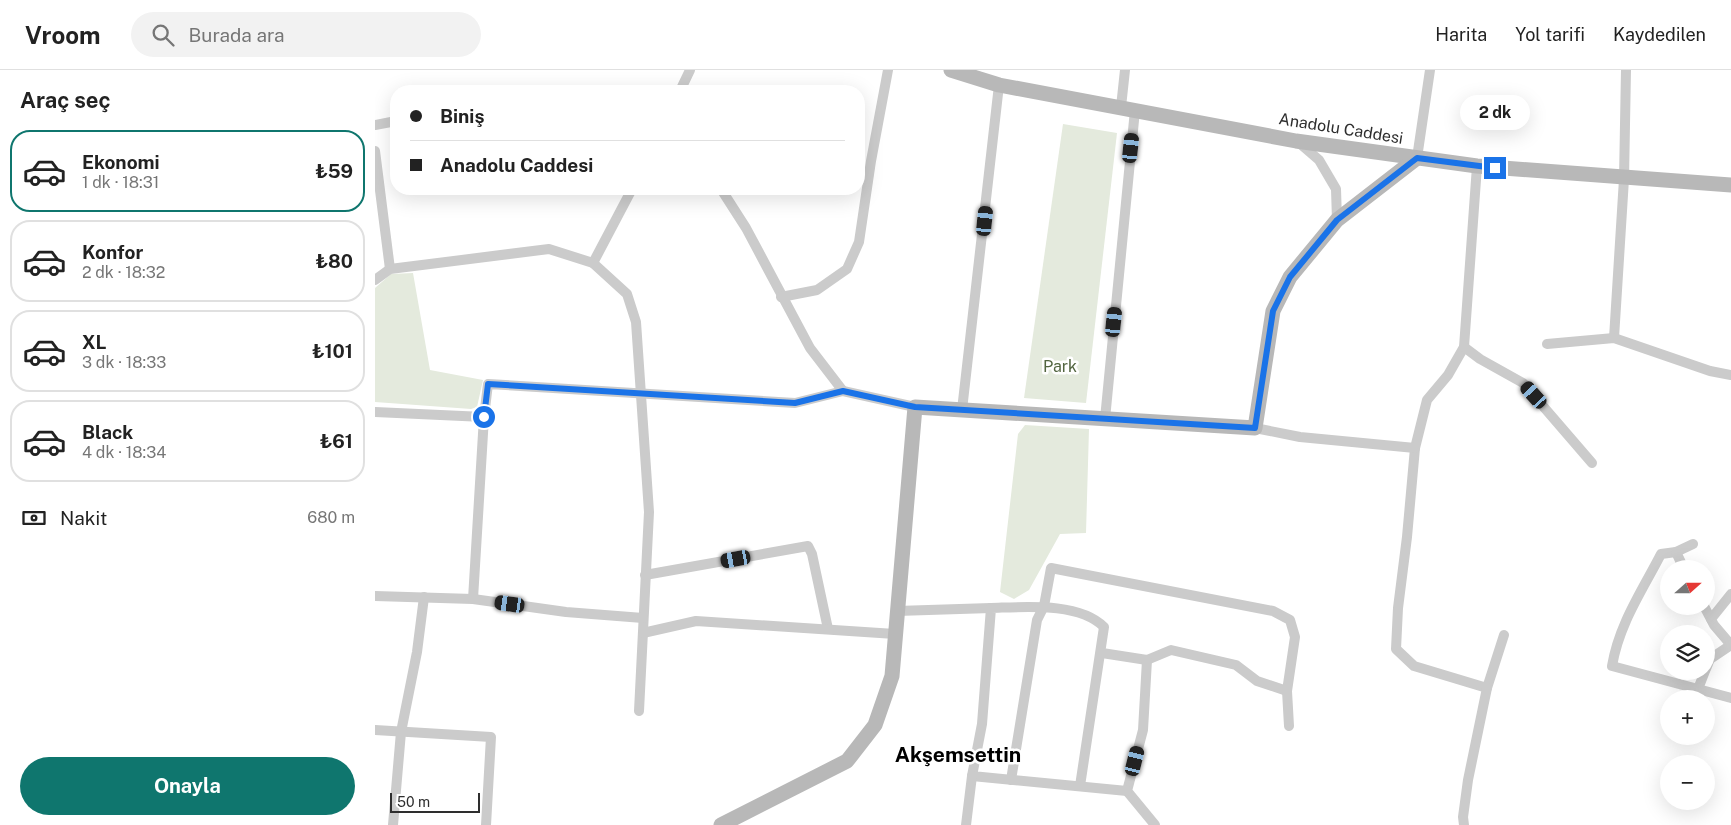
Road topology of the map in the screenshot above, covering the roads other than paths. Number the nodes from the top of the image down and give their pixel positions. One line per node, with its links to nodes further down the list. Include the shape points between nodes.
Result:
1 (690, 70): 7 (street)
2 (888, 70): 24 (street, via 859,242 847,269 817,290)
3 (951, 70): 8 (street, Anadolu Caddesi)
4 (1125, 70): 9 (street)
5 (1430, 70): 14 (street)
6 (1627, 70): 16 (street)
7 (683, 85)
8 (999, 85): 9 (street, Anadolu Caddesi); 32 (street)
9 (1128, 109): 12 (street, Anadolu Caddesi); 35 (street)
10 (390, 123): 11 (street)
11 (375, 124)
12 (1296, 140): 14 (street, Anadolu Caddesi); 20 (street, via 1319,160 1336,189)
13 (375, 152): 22 (street)
14 (1417, 158): 15 (street, Anadolu Caddesi); 20 (street)
15 (1477, 166): 16 (street, Anadolu Caddesi); 27 (street)
16 (1624, 179): 17 (street, Anadolu Caddesi); 25 (street)
17 (1731, 185)
18 (629, 195): 21 (street)
19 (725, 195): 24 (street, via 746,228)
20 (1337, 220): 36 (street, via 1290,277 1273,311)
21 (593, 263): 22 (street, via 549,249); 30 (street, via 627,294 637,322)
22 (390, 269): 23 (street)
23 (375, 280)
24 (781, 297): 29 (street, via 811,348)
25 (1614, 338): 26 (street); 28 (street)
26 (1547, 344)
27 (1464, 347): 37 (street, via 1448,375 1427,400); 38 (street, via 1523,383)
28 (1731, 375)
29 (843, 391): 30 (street, via 795,403); 31 (street)
30 (640, 394): 34 (street, via 488,384); 42 (street, via 649,512)
31 (915, 407): 32 (street); 49 (street)
32 (962, 410): 35 (street)
33 (375, 412): 34 (street)
34 (484, 417): 46 (street)
35 (1105, 418): 36 (street)
36 (1255, 428): 37 (street)
37 (1415, 448): 62 (street, via 1397,608 1396,649 1414,666)
38 (1592, 463)
39 (1693, 544): 40 (street)
40 (1676, 552): 41 (street); 63 (street, via 1661,554 1647,583 1633,602 1615,647 1612,666)
41 (1680, 560)
42 (645, 575): 51 (street); 53 (street, via 808,546)
43 (1731, 594): 52 (street)
44 (375, 596): 45 (street)
45 (424, 597): 46 (street); 69 (street)
46 (473, 599): 51 (street, via 566,612)
47 (1044, 606): 48 (street); 58 (street, via 1095,618 1104,627); 64 (street, via 1051,568 1273,611 1290,620 1295,637); 71 (street, via 1037,620)
48 (991, 608): 49 (street); 70 (street, via 982,724)
49 (897, 611): 55 (street)
50 (1709, 615): 52 (street)
51 (643, 618): 54 (street)
52 (1711, 618): 57 (street)
53 (828, 629): 54 (street, via 696,620); 55 (street)
54 (643, 633): 66 (street)
55 (895, 634): 76 (street, via 891,676 875,725 847,761)
56 (1504, 635): 62 (street)
57 (1731, 645): 59 (street)
58 (1102, 653): 60 (street); 72 (street)
59 (1715, 656)
60 (1147, 660): 64 (street, via 1171,650 1236,665 1257,681); 73 (street, via 1143,730)
61 (1702, 680): 63 (street)
62 (1487, 688): 79 (street, via 1468,780)
63 (1698, 689): 65 (street)
64 (1287, 691): 67 (street)
65 (1731, 698)
66 (639, 712)
67 (1289, 726)
68 (375, 730): 69 (street)
69 (401, 732): 74 (street); 75 (street, via 491,737)
70 (972, 776): 71 (street); 77 (street)
71 (1011, 780): 72 (street)
72 (1080, 786): 73 (street)
73 (1127, 791): 78 (street)
74 (393, 825)
75 (486, 825)
76 (721, 825)
77 (966, 825)
78 (1155, 825)
79 (1464, 825)

